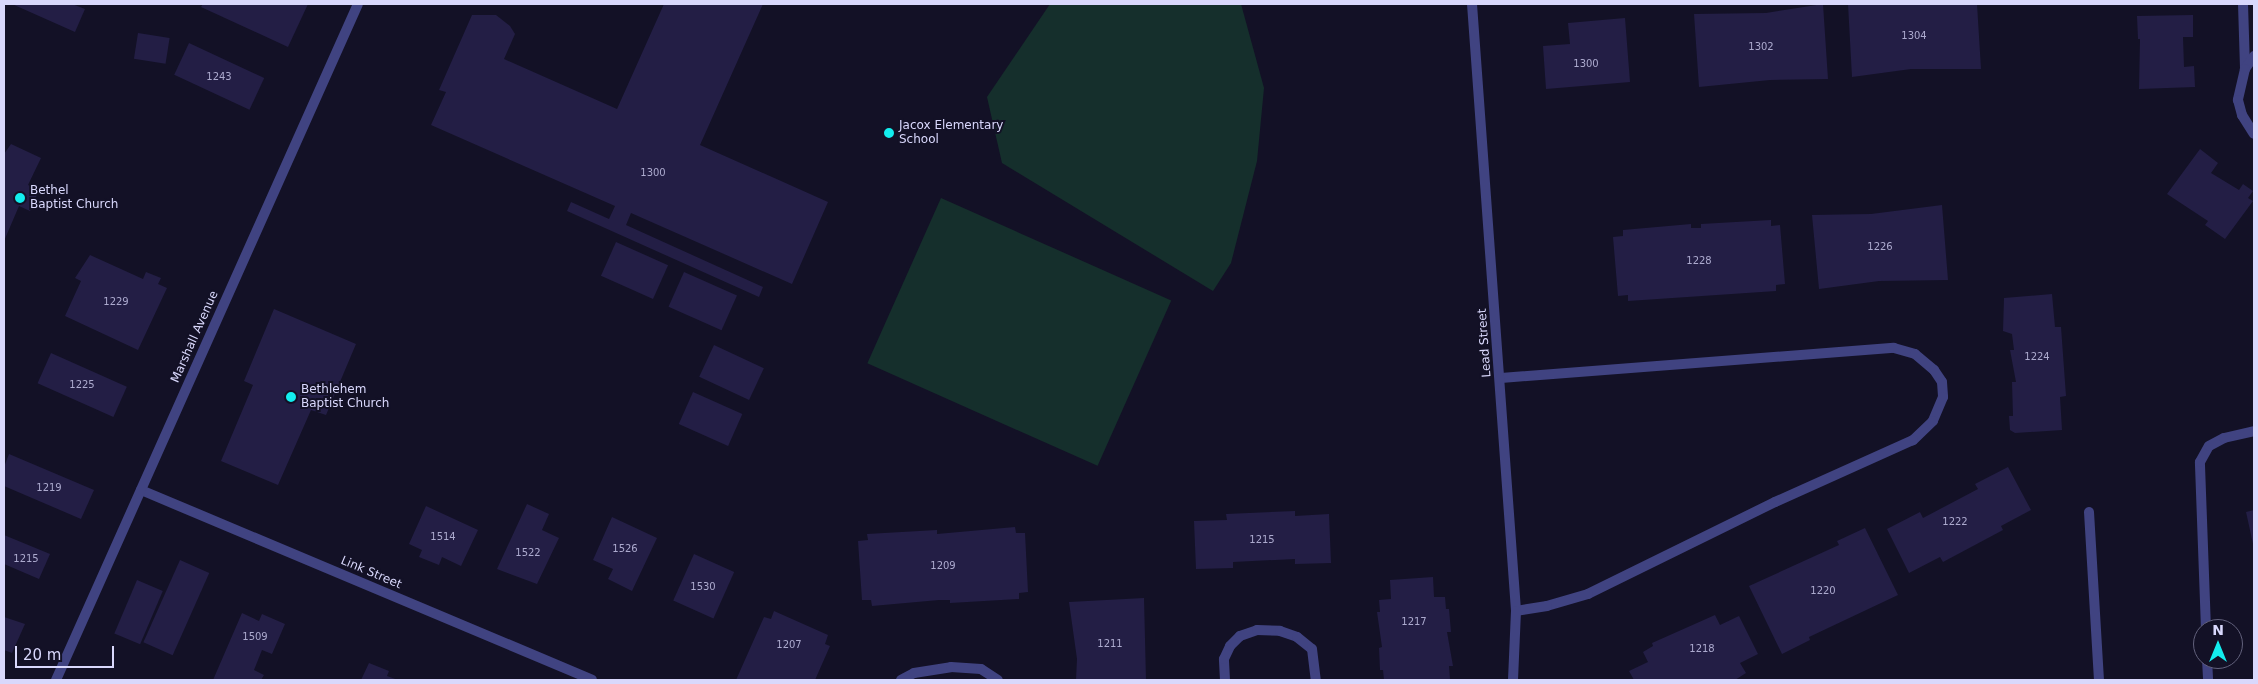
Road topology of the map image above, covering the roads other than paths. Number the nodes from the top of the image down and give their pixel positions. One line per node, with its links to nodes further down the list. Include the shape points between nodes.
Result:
1 (358, 4): 9 (street, Marshall Avenue)
2 (1472, 4): 7 (street, Lead Street)
3 (2243, 4): 5 (street)
4 (2254, 56): 5 (street)
5 (2245, 69): 6 (street, via 2238,100 2242,115)
6 (2254, 134)
7 (1501, 378): 11 (street, Lead Street); 11 (street, via 1894,348 1914,354 1934,370 1942,382 1943,397 1933,421 1913,440 1775,502 1588,594)
8 (2254, 431): 12 (street, via 2224,438 2209,446 2200,462)
9 (141, 490): 13 (street, Marshall Avenue); 14 (street, Link Street)
10 (2089, 512): 20 (street)
11 (1516, 611): 19 (street, Lead Street)
12 (2206, 619)
13 (56, 680)
14 (592, 680)
15 (901, 680): 16 (street, via 914,673 951,667 982,668)
16 (998, 680)
17 (1225, 680): 18 (street, via 1224,659 1230,646 1240,636 1257,630 1280,631 1297,637 1312,649)
18 (1316, 680)
19 (1513, 680)
20 (2099, 680)

